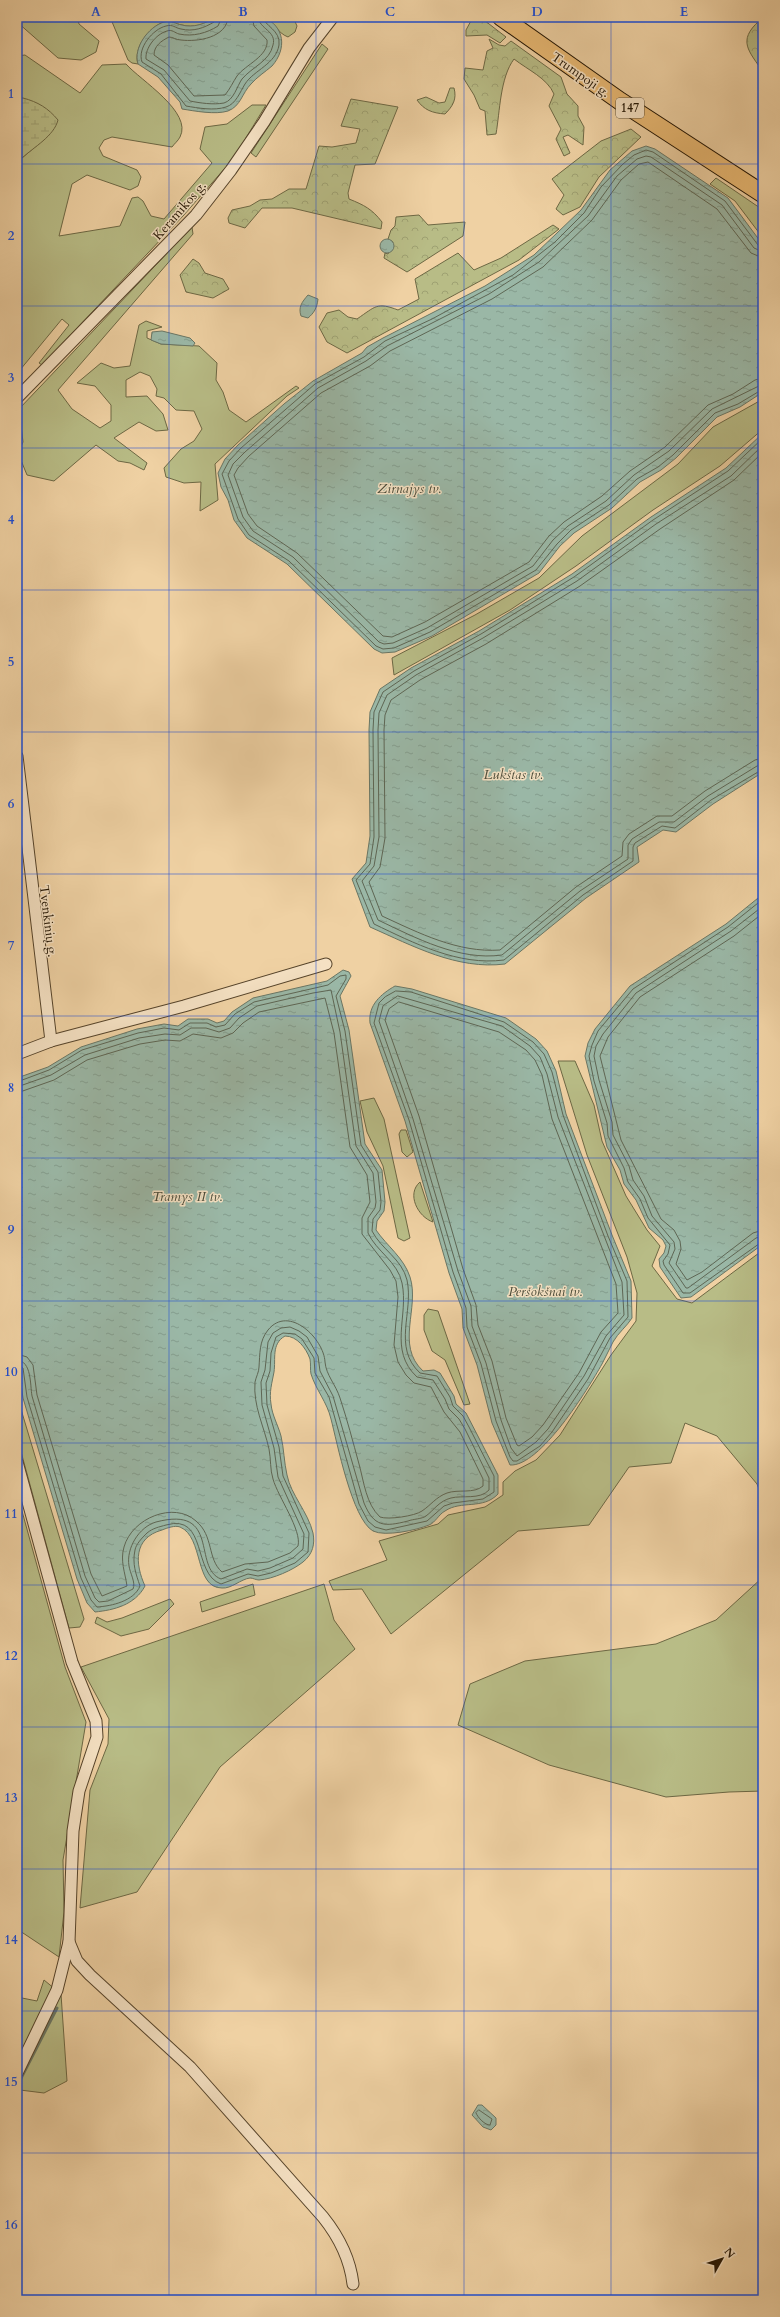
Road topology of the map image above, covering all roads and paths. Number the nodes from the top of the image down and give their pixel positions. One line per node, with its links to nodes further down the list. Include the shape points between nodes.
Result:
1 (333, 17): 4 (street, Keramikos g., via 309,48 235,164 196,215)
2 (500, 17): 3 (main road, Trumpoji g. / 147)
3 (763, 194)
4 (17, 398)
5 (17, 756): 7 (street, Tvenkinių g.)
6 (326, 964): 7 (street, via 184,1006)
7 (51, 1041): 8 (street)
8 (17, 1054)
9 (17, 1462): 10 (street, via 72,1662 96,1721 97,1737 78,1791 73,1831)
10 (69, 1942): 11 (street, via 57,1990); 12 (street, via 77,1960 90,1975 190,2067 323,2217 345,2251)
11 (17, 2074)
12 (353, 2284)

